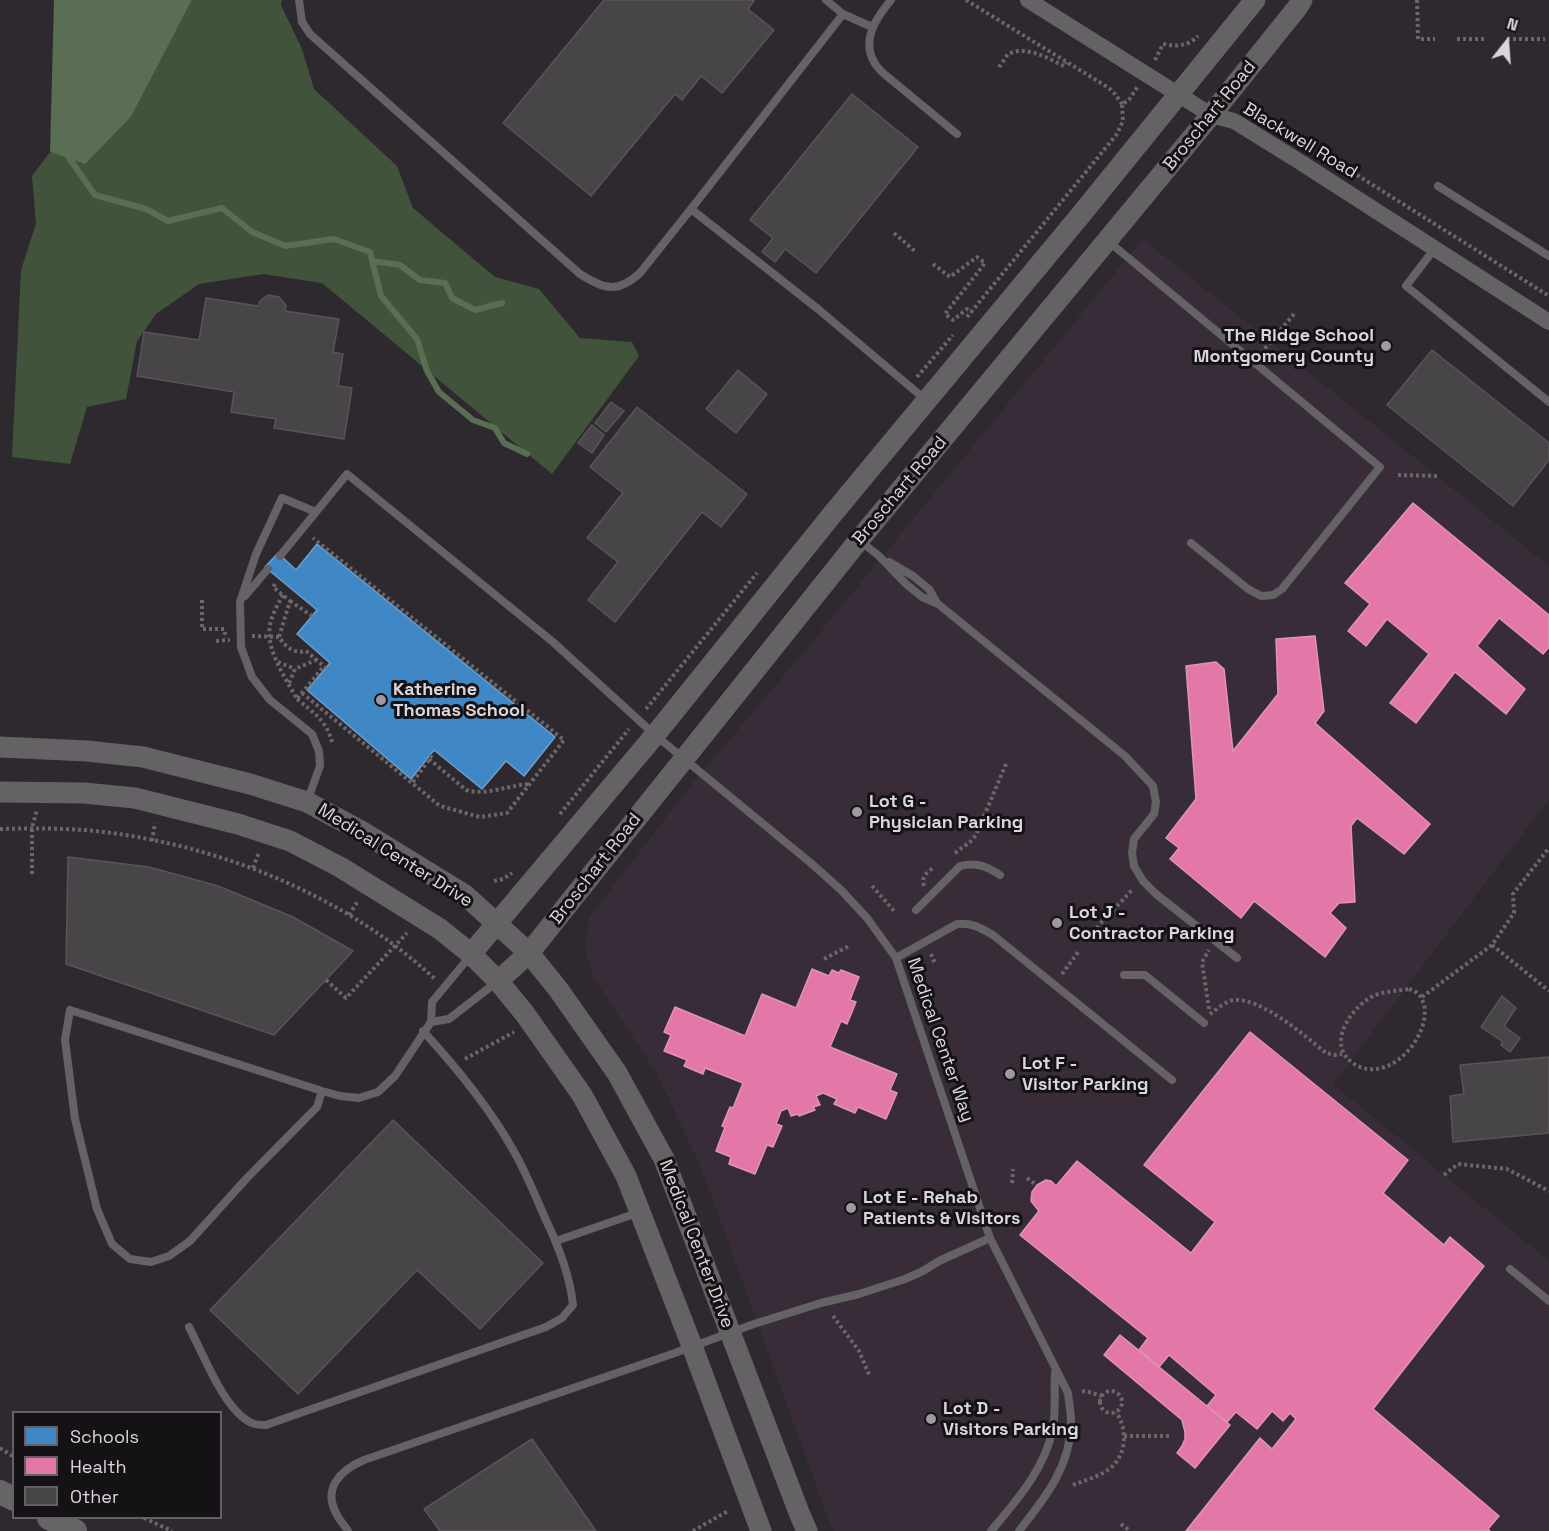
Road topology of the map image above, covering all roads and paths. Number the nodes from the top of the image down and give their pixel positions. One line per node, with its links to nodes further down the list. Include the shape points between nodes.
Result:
1 (299, 0): 26 (lane, via 310,34 580,274 594,282 607,288 631,281)
2 (826, 0): 9 (lane)
3 (891, 0): 10 (lane)
4 (966, 0): 17 (path)
5 (1028, 0): 19 (street, Blackwell Road)
6 (1255, 0): 20 (street, Broschart Road)
7 (1302, 0): 22 (street, Broschart Road)
8 (1417, 0): 12 (path, via 1418,39)
9 (843, 14): 10 (lane); 26 (lane)
10 (872, 27): 23 (lane, via 873,61)
11 (1203, 29): 19 (path, via 1189,43 1163,44)
12 (1435, 39)
13 (1457, 39): 14 (path)
14 (1486, 39)
15 (1507, 39): 16 (path)
16 (1545, 39)
17 (1066, 62): 18 (path, via 1064,66 1019,50 1008,54); 21 (path, via 1109,88)
18 (999, 67)
19 (1146, 75): 20 (street, Blackwell Road); 21 (path)
20 (1179, 94): 22 (street, Blackwell Road); 41 (street, Broschart Road)
21 (1122, 105): 34 (path, via 1123,121 1117,134)
22 (1211, 116): 28 (street, Broschart Road); 29 (street, Blackwell Road, via 1234,122)
23 (957, 134)
24 (1348, 169): 33 (path)
25 (1438, 186): 31 (lane)
26 (691, 209): 40 (lane)
27 (894, 233): 30 (path)
28 (1108, 240): 39 (lane); 47 (street, Broschart Road)
29 (1435, 248): 37 (street, Blackwell Road); 42 (lane, via 1406,286)
30 (916, 252)
31 (1549, 256)
32 (933, 264): 34 (path, via 950,277 977,257 985,263 945,314 952,320 967,309)
33 (1549, 296)
34 (971, 312): 36 (path)
35 (1294, 314): 39 (path)
36 (965, 320)
37 (1549, 322)
38 (958, 328): 40 (path)
39 (1254, 362): 48 (lane, via 1380,467 1282,589 1273,595 1261,596 1248,589)
40 (910, 387): 41 (lane)
41 (927, 401): 68 (street, Broschart Road)
42 (1549, 402)
43 (1398, 475): 44 (path)
44 (1440, 476)
45 (316, 512): 49 (lane); 56 (lane, via 282,498 256,554); 67 (lane, Medical Center Way, via 347,474 553,642)
46 (313, 538): 73 (path, via 564,741)
47 (859, 540): 70 (street, Broschart Road); 91 (lane, via 922,597 938,604 1125,756 1152,786 1154,814 1134,839 1132,853)
48 (1191, 543)
49 (280, 555)
50 (268, 569): 56 (lane)
51 (757, 573): 67 (path)
52 (279, 579): 53 (path, via 273,587)
53 (283, 595): 55 (path); 58 (path)
54 (202, 600): 60 (path, via 202,629 224,629)
55 (290, 601): 57 (path); 59 (path)
56 (240, 602): 75 (lane, via 241,647 252,677 270,700 312,734 319,751 320,766)
57 (312, 616)
58 (269, 636): 59 (path); 62 (path)
59 (279, 637): 61 (path, via 292,650 306,651)
60 (226, 640)
61 (316, 660): 63 (path); 66 (path, via 325,667)
62 (278, 662): 63 (path); 64 (path)
63 (295, 669): 64 (path); 65 (path)
64 (283, 673): 65 (path)
65 (289, 684): 66 (path, via 297,699)
66 (302, 693): 72 (path)
67 (637, 720): 68 (lane, Medical Center Way); 77 (path)
68 (655, 735): 70 (lane, Medical Center Way); 98 (street, Broschart Road)
69 (0, 747): 75 (street, Medical Center Drive, via 143,757)
70 (683, 759): 106 (street, Broschart Road); 109 (lane, Medical Center Way, via 841,890)
71 (1006, 764): 84 (path, via 976,835)
72 (413, 782): 73 (path, via 440,806 480,817 507,813); 73 (path, via 431,757 466,790 481,793)
73 (530, 784)
74 (0, 792): 107 (street, Medical Center Drive, via 135,798 290,841 440,929)
75 (307, 802): 98 (street, Medical Center Drive, via 465,895)
76 (37, 810): 79 (path)
77 (560, 814)
78 (155, 822): 81 (path)
79 (32, 828): 80 (path); 81 (path, via 105,832); 88 (path)
80 (0, 829)
81 (152, 840): 86 (path)
82 (1549, 848): 102 (path, via 1513,894 1514,913)
83 (259, 852): 86 (path)
84 (951, 856)
85 (934, 867): 93 (path, via 924,876)
86 (252, 869): 97 (path)
87 (515, 870): 90 (path)
88 (32, 874)
89 (1000, 875): 95 (lane, via 978,864 960,866)
90 (494, 881)
91 (1143, 881): 100 (path); 101 (lane)
92 (872, 886): 96 (path)
93 (924, 888)
94 (358, 900): 97 (path)
95 (916, 909)
96 (895, 912)
97 (349, 915): 104 (path)
98 (497, 924): 106 (street, Medical Center Drive); 107 (street, Broschart Road)
99 (407, 933): 104 (path)
100 (1089, 938)
101 (1215, 941): 110 (lane); 120 (path, via 1202,962)
102 (1492, 945): 118 (path); 119 (path)
103 (849, 946): 111 (path)
104 (395, 947): 115 (path, via 346,998); 116 (path)
105 (1079, 951): 114 (path)
106 (529, 953): 117 (street, Broschart Road); 142 (street, Medical Center Drive, via 617,1073 664,1159)
107 (471, 954): 117 (street, Medical Center Drive); 121 (lane, via 432,1002)
108 (931, 954): 112 (path)
109 (896, 958): 127 (lane, via 957,924 981,928); 136 (lane, Medical Center Way)
110 (1237, 958)
111 (824, 959)
112 (935, 964)
113 (1124, 975): 122 (lane, via 1145,975)
114 (1060, 977)
115 (326, 980)
116 (435, 980)
117 (498, 981): 121 (lane, via 449,1019); 135 (street, Medical Center Drive, via 582,1095 626,1176)
118 (1549, 991)
119 (1422, 998): 125 (path, via 1409,989 1371,997 1348,1018 1340,1043); 125 (path, via 1422,1030 1396,1061 1366,1070)
120 (1210, 1014): 122 (path); 125 (path, via 1235,1000 1252,1004 1272,1012 1326,1053)
121 (430, 1022): 123 (lane)
122 (1204, 1023)
123 (423, 1031): 126 (lane); 128 (lane, via 395,1076 378,1092 359,1098)
124 (514, 1032): 126 (path)
125 (1342, 1054)
126 (453, 1066): 137 (lane, via 512,1147)
127 (1172, 1080)
128 (322, 1091): 128 (lane, via 155,1037 70,1010 65,1040 75,1119 97,1209 112,1244 130,1259 151,1262 169,1256 190,1241 317,1107)
129 (1013, 1169): 132 (path)
130 (1444, 1174): 134 (path, via 1458,1164 1507,1169)
131 (1027, 1178): 133 (path)
132 (1012, 1183)
133 (1035, 1184)
134 (1549, 1191)
135 (640, 1212): 137 (lane); 143 (street, Medical Center Drive)
136 (990, 1238): 142 (lane, via 905,1279); 144 (lane, Medical Center Way)
137 (556, 1241): 141 (lane, via 572,1289 573,1305 562,1318 546,1327 266,1425 253,1424 225,1397)
138 (1510, 1269): 139 (lane)
139 (1549, 1301)
140 (832, 1316): 145 (path, via 859,1351)
141 (189, 1326)
142 (730, 1332): 143 (lane); 161 (street, Medical Center Drive)
143 (692, 1346): 158 (lane, via 351,1466 334,1483 333,1493 336,1514); 160 (street, Medical Center Drive)
144 (1055, 1368): 162 (lane, Medical Center Way, via 1053,1426 1042,1459 1031,1480); 163 (lane, Medical Center Way, via 1068,1393 1071,1438 1060,1473)
145 (870, 1377)
146 (1082, 1391): 147 (path)
147 (1102, 1396): 148 (path, via 1103,1410); 148 (path, via 1110,1391 1120,1395 1123,1402)
148 (1116, 1412): 149 (path)
149 (1125, 1436): 150 (path); 151 (path, via 1111,1468)
150 (1172, 1436)
151 (1073, 1485)
152 (728, 1511): 159 (path)
153 (51, 1519): 156 (main road)
154 (146, 1519): 157 (path)
155 (1121, 1524): 164 (path)
156 (75, 1531)
157 (172, 1531)
158 (348, 1531)
159 (693, 1531)
160 (761, 1531)
161 (807, 1531)
162 (991, 1531)
163 (1019, 1531)
164 (1130, 1531)

